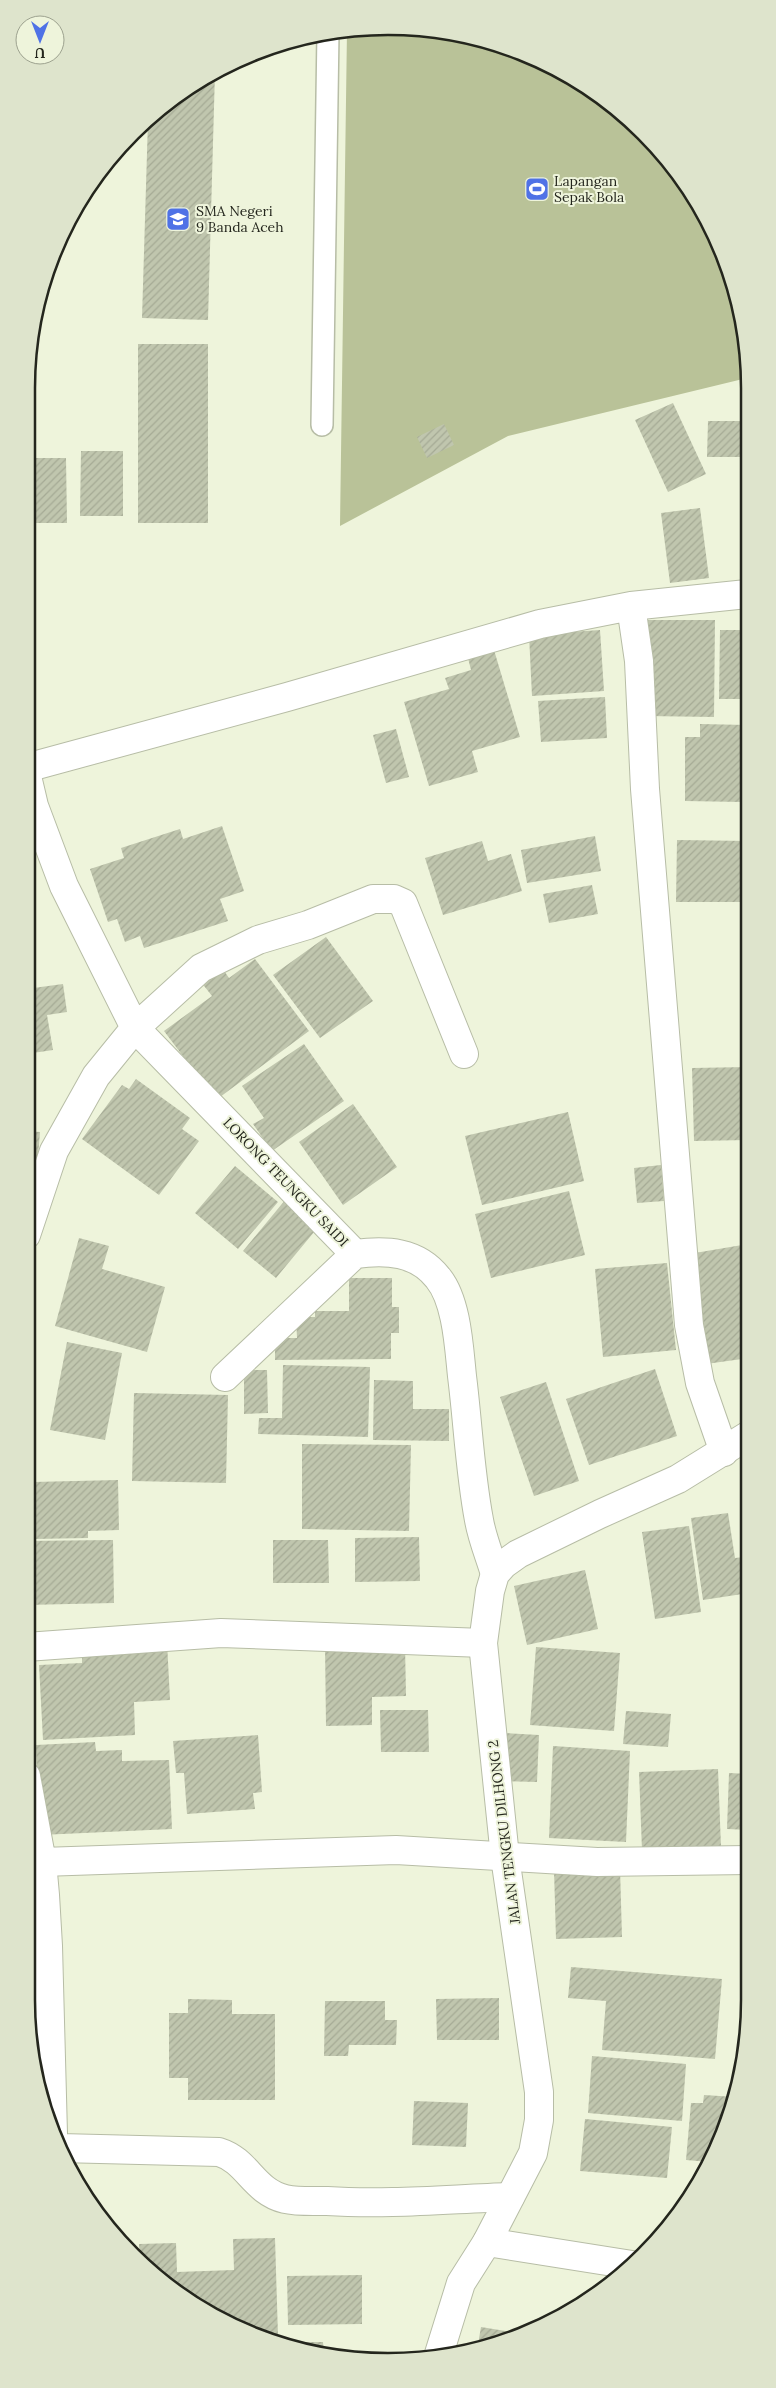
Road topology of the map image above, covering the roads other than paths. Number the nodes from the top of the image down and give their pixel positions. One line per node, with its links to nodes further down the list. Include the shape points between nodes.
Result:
1 (328, 40): 2 (lane)
2 (322, 425)
3 (741, 595): 4 (street)
4 (631, 606): 5 (street, via 540,624); 13 (street, via 640,661 645,789 689,1325 700,1383)
5 (35, 766)
6 (35, 809): 7 (street, LORONG TEUNGKU SAIDI, via 64,886)
7 (136, 1028): 8 (street, via 201,968 258,940 308,925 373,899 384,898 403,903); 9 (street, via 96,1076 54,1151); 10 (street, LORONG TEUNGKU SAIDI)
8 (464, 1054)
9 (35, 1208)
10 (355, 1254): 11 (street); 14 (street, LORONG TEUNGKU SAIDI, via 379,1250 403,1253 438,1278 447,1296 457,1329 479,1521)
11 (225, 1377)
12 (741, 1441): 13 (street)
13 (724, 1452): 14 (street, via 678,1480 518,1554)
14 (495, 1574): 15 (street, JALAN TENGKU DILHONG 2)
15 (483, 1643): 16 (street, via 221,1633); 18 (street, JALAN TENGKU DILHONG 2)
16 (35, 1646)
17 (35, 1824): 20 (street)
18 (504, 1858): 19 (street, via 597,1862); 20 (street, via 396,1850); 23 (street, JALAN TENGKU DILHONG 2, via 539,2092 540,2120 533,2152)
19 (741, 1860)
20 (42, 1862): 21 (street, via 48,1946)
21 (51, 2105)
22 (68, 2148): 23 (street, via 218,2152 240,2163 255,2183 267,2192 286,2199 358,2203)
23 (510, 2197): 24 (street, JALAN TENGKU DILHONG 2)
24 (487, 2242): 25 (street); 26 (street, JALAN TENGKU DILHONG 2, via 461,2283)
25 (623, 2264)
26 (441, 2349)

